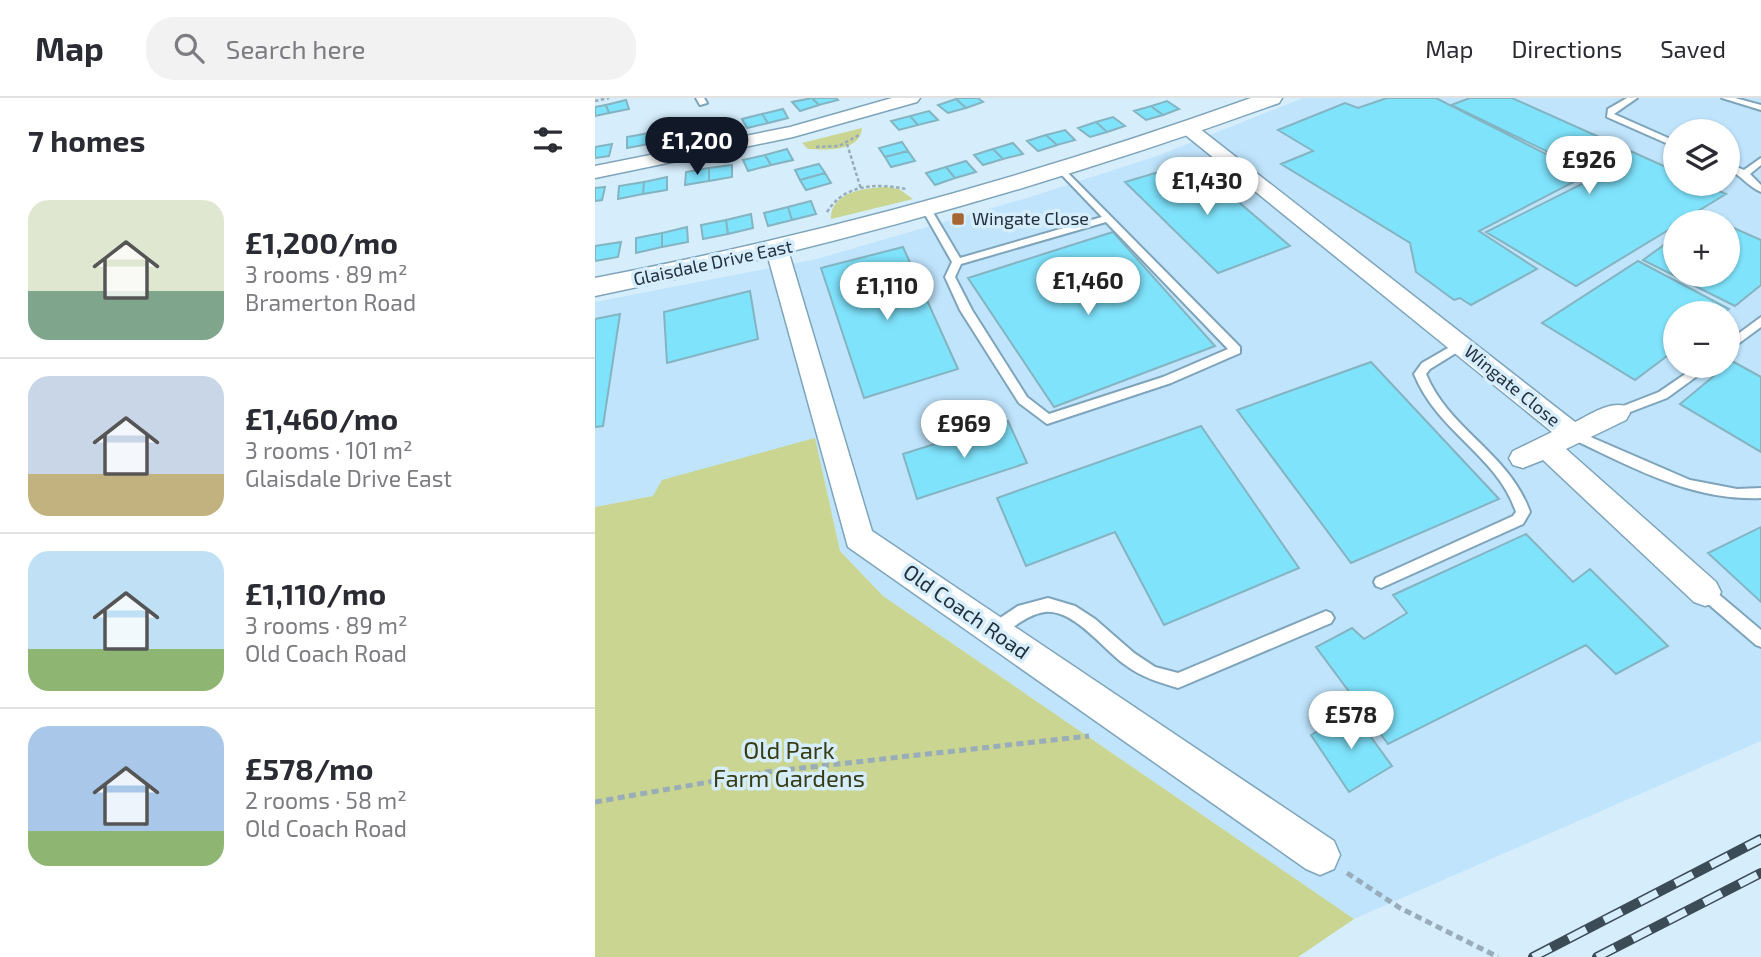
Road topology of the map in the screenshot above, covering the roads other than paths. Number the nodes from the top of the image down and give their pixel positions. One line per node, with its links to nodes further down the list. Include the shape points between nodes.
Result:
1 (911, 98): 10 (street, via 793,132)
2 (1271, 98): 6 (street, Glaisdale Drive East)
3 (1633, 98): 7 (lane, via 1610,115)
4 (1726, 98): 5 (lane)
5 (1761, 108)
6 (1188, 129): 9 (street, Glaisdale Drive East); 21 (street, Wingate Close)
7 (1663, 139)
8 (1761, 161): 12 (lane)
9 (1062, 170): 14 (street, Glaisdale Drive East); 15 (lane)
10 (595, 172)
11 (1740, 172): 12 (lane)
12 (1745, 174): 13 (lane)
13 (1761, 189)
14 (928, 211): 16 (street, Glaisdale Drive East); 17 (lane)
15 (1108, 218): 17 (lane); 17 (lane, via 1236,350 1167,380 1047,419 1023,400 967,310 950,276)
16 (777, 250): 18 (street, Glaisdale Drive East); 31 (street, Old Coach Road, via 859,538)
17 (957, 262)
18 (595, 287)
19 (1761, 321): 20 (lane)
20 (1740, 338)
21 (1460, 345): 24 (street, Wingate Close); 26 (lane, via 1426,366 1419,374 1422,384)
22 (1688, 378): 23 (lane, via 1663,395)
23 (1617, 413): 24 (street, Wingate Close)
24 (1572, 434): 25 (street, Wingate Close); 27 (lane, via 1692,486)
25 (1534, 452): 26 (lane); 29 (street)
26 (1498, 470): 28 (lane, via 1521,499 1523,512 1518,520)
27 (1761, 493)
28 (1381, 582)
29 (1705, 592): 32 (lane)
30 (1326, 618): 31 (lane, via 1178,681 1164,680 1133,663 1064,606 1034,605 1013,613)
31 (993, 631): 33 (street, Old Coach Road)
32 (1761, 640)
33 (1320, 855)

